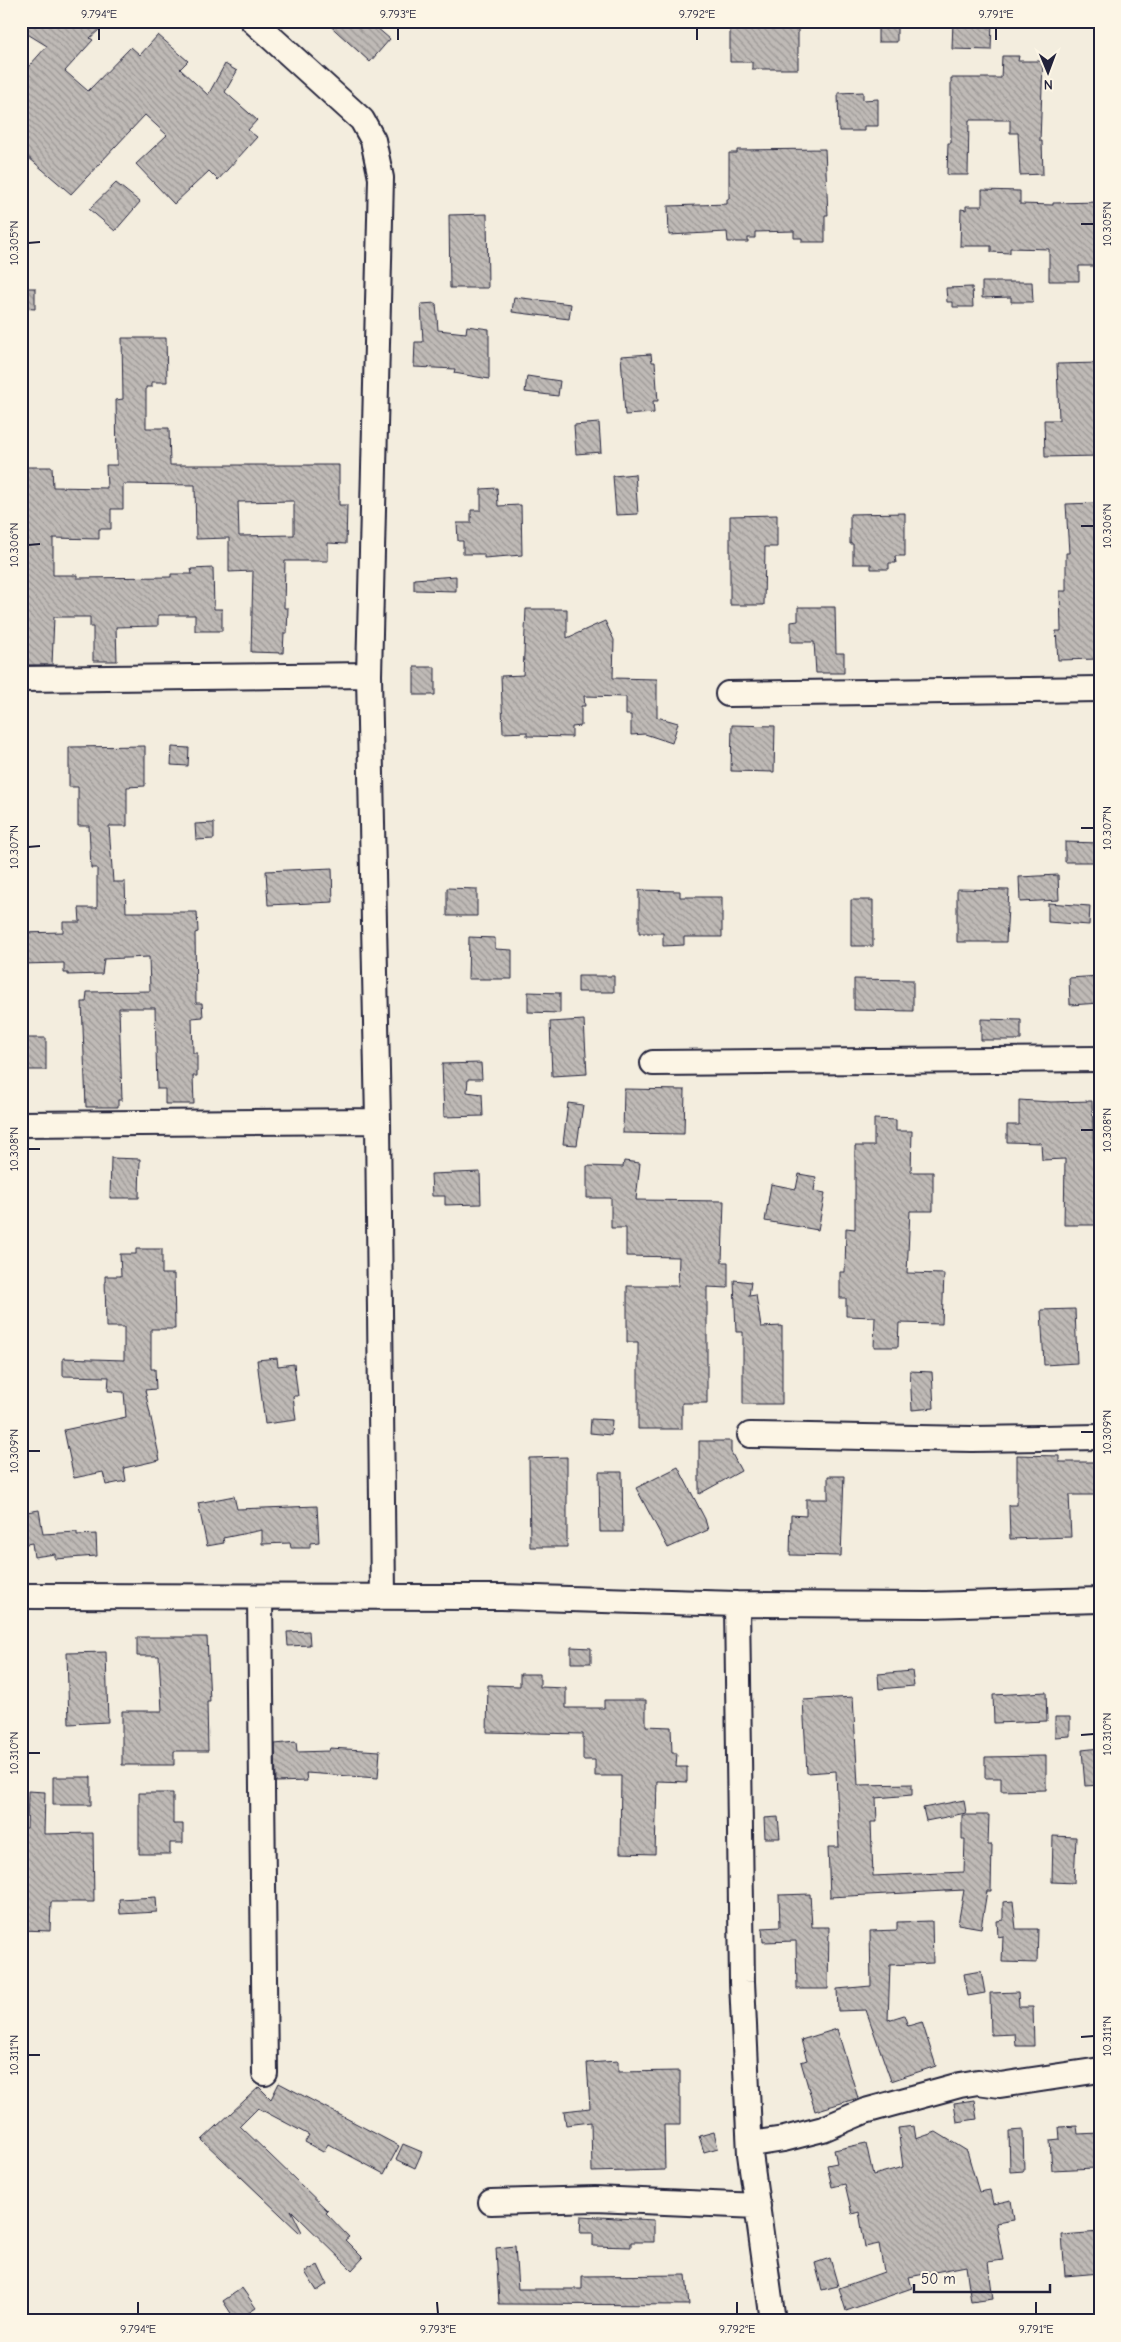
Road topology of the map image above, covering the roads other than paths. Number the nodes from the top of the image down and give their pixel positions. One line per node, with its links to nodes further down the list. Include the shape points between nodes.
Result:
1 (253, 21): 2 (street, via 362,120 373,140 382,178)
2 (369, 676): 3 (street); 8 (street)
3 (21, 679)
4 (1100, 689): 5 (street)
5 (728, 694)
6 (1100, 1059): 7 (street)
7 (653, 1063)
8 (378, 1122): 9 (street); 13 (street)
9 (21, 1124)
10 (750, 1435): 11 (street, via 972,1439)
11 (1100, 1437)
12 (21, 1596): 14 (street)
13 (383, 1596): 14 (street); 16 (street)
14 (260, 1597): 18 (street)
15 (1100, 1600): 16 (street)
16 (737, 1604): 19 (street, via 742,1982)
17 (1100, 2070): 19 (street, via 1000,2085 978,2082 960,2085 865,2111 823,2129)
18 (265, 2073)
19 (750, 2144): 21 (street)
20 (491, 2202): 21 (street, via 595,2199)
21 (758, 2206): 22 (street)
22 (773, 2321)

